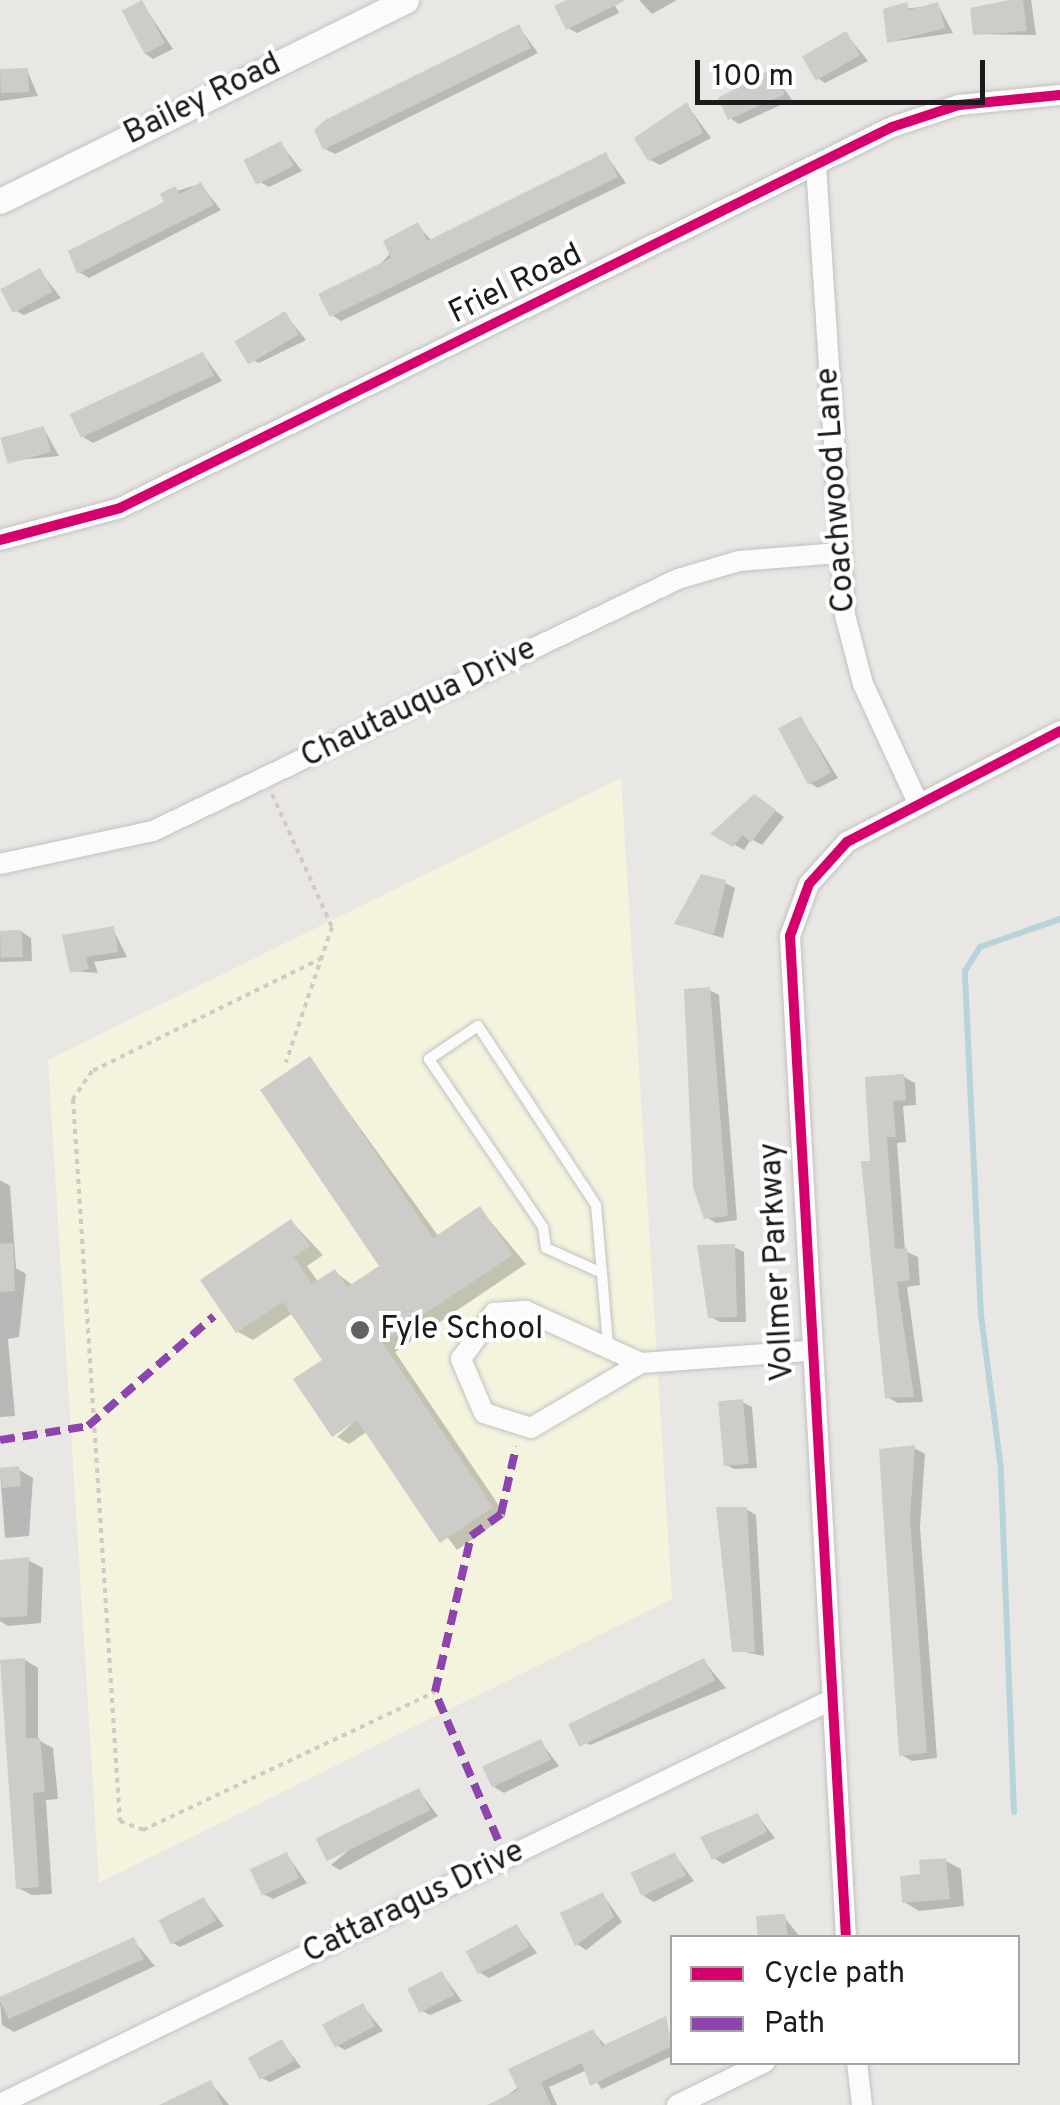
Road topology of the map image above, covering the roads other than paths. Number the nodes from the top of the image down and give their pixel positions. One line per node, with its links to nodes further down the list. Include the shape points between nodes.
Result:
1 (406, 0): 4 (street, Bailey Road)
2 (1060, 94): 3 (street, Friel Road, via 921,115)
3 (816, 165): 5 (street, Friel Road, via 120,508); 6 (street, Coachwood Lane)
4 (0, 201)
5 (0, 540)
6 (840, 552): 8 (street, Coachwood Lane, via 863,684); 9 (street, Chautauqua Drive, via 740,562 678,579 266,780 119,843)
7 (1060, 731): 8 (street, Vollmer Parkway)
8 (917, 801): 12 (street, Vollmer Parkway, via 825,862 790,936)
9 (0, 864)
10 (602, 1273): 10 (lane, via 546,1248 543,1226 429,1059 478,1026 596,1205); 11 (lane)
11 (608, 1347): 13 (street); 13 (street, via 526,1312 494,1313 471,1333 461,1359 484,1413 531,1428)
12 (808, 1351): 13 (street); 14 (street, Vollmer Parkway)
13 (641, 1363)
14 (827, 1702): 15 (street, Vollmer Parkway); 18 (street, Cattaragus Drive)
15 (846, 1935)
16 (759, 2065): 19 (street)
17 (858, 2065): 20 (street)
18 (0, 2104)
19 (677, 2105)
20 (862, 2105)

